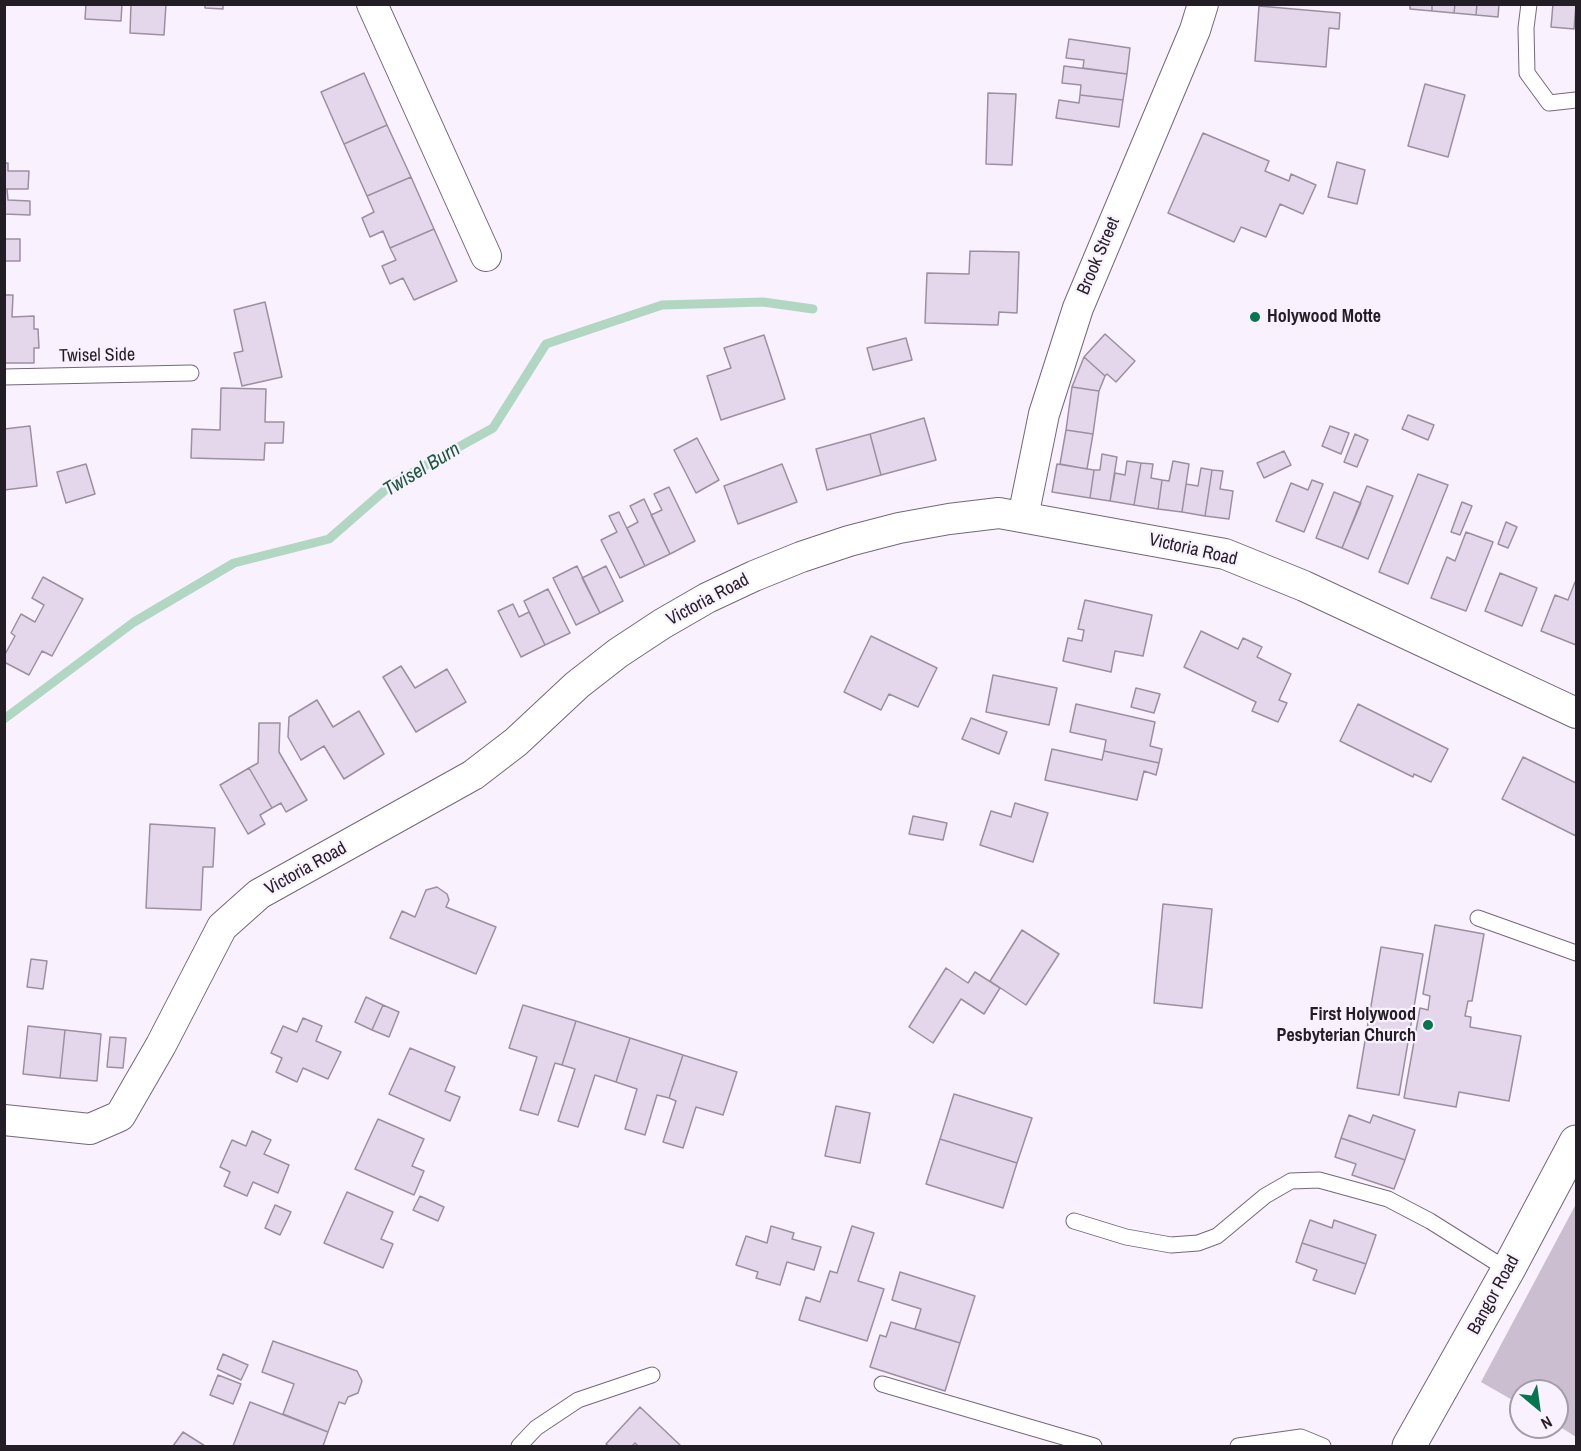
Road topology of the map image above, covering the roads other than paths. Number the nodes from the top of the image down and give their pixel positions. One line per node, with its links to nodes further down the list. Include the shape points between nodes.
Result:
1 (372, 4): 5 (street)
2 (1203, 4): 8 (street, Brook Street, via 1078,308 1044,414)
3 (1529, 4): 4 (lane, via 1527,73 1549,103)
4 (1576, 100)
5 (486, 256)
6 (190, 373): 7 (lane, Twisel Side)
7 (4, 377)
8 (1023, 517): 9 (street, Victoria Road, via 1225,554 1304,586); 12 (street, Victoria Road, via 999,513 949,519 849,541 739,582 662,624 577,685 473,776 259,894 222,927 120,1116 90,1129)
9 (1576, 713)
10 (1478, 918): 11 (lane)
11 (1576, 953)
12 (4, 1120)
13 (1576, 1142): 15 (main road, Bangor Road)
14 (1074, 1221): 15 (lane, via 1126,1237 1171,1245 1198,1243 1217,1236 1265,1196 1291,1181 1319,1180 1388,1199)
15 (1508, 1270): 22 (main road, Bangor Road)
16 (652, 1375): 18 (lane, via 578,1400 536,1428)
17 (882, 1384): 19 (lane)
18 (519, 1446)
19 (1094, 1446)
20 (1238, 1446): 21 (lane, via 1301,1437)
21 (1323, 1446)
22 (1409, 1446)

